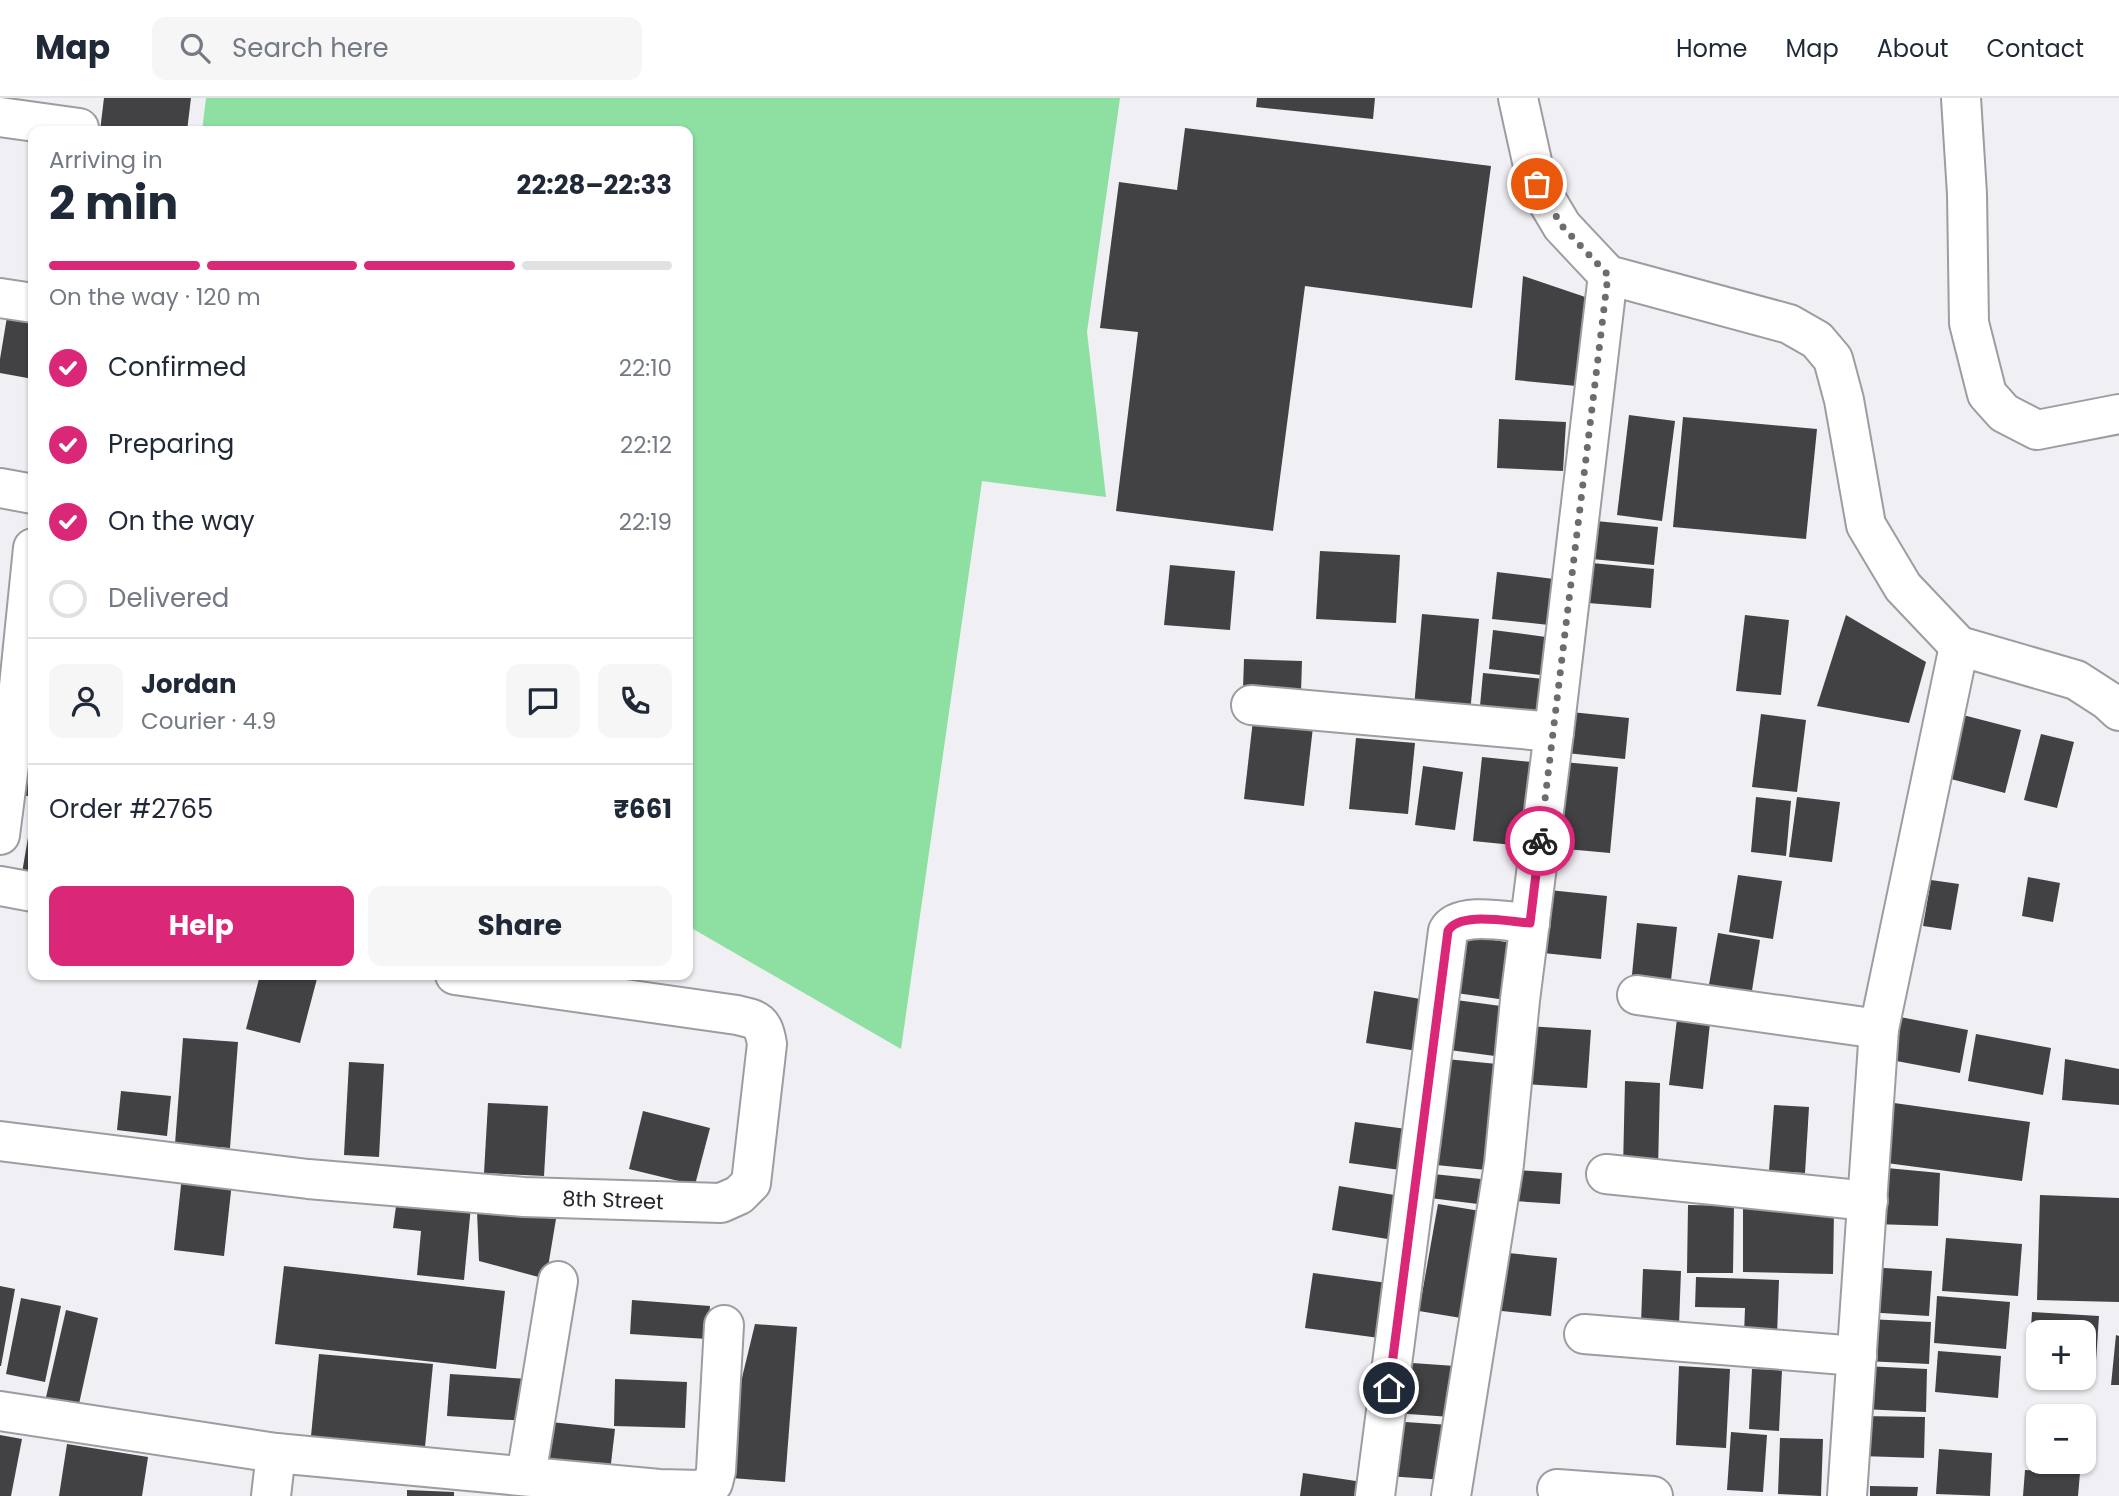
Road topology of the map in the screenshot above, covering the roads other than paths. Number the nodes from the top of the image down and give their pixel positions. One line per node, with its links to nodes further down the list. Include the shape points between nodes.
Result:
1 (1518, 98): 5 (street, via 1537,184 1562,226)
2 (1961, 98): 8 (street, via 1969,323 1987,394 2004,413 2037,430)
3 (0, 117): 4 (street)
4 (80, 119)
5 (1608, 275): 12 (street, via 1789,324 1817,340 1833,359 1844,400 1866,526 1902,587); 16 (street)
6 (0, 298): 7 (street)
7 (28, 302)
8 (2119, 414)
9 (0, 488): 10 (street)
10 (28, 493)
11 (28, 578): 13 (street)
12 (1959, 646): 15 (street, via 2076,680); 23 (street)
13 (9, 694): 17 (street)
14 (1251, 705): 16 (street)
15 (2119, 711)
16 (1554, 732): 20 (street)
17 (0, 835)
18 (0, 886): 19 (street)
19 (28, 891)
20 (1530, 923): 37 (street, via 1462,920 1448,931); 38 (street, via 1504,1164)
21 (490, 980): 24 (street, 8th Street, via 737,1015 761,1024 768,1044 751,1184 721,1203 524,1197 308,1179)
22 (1637, 995): 23 (street)
23 (1880, 1029): 26 (street)
24 (0, 1141)
25 (1606, 1174): 26 (street)
26 (1868, 1201): 30 (street)
27 (558, 1281): 33 (street)
28 (724, 1325): 35 (street, via 713,1483 702,1490)
29 (1584, 1334): 30 (street)
30 (1857, 1356): 40 (street)
31 (0, 1412): 32 (street)
32 (276, 1453): 33 (street); 36 (street)
33 (526, 1476): 35 (street)
34 (1557, 1489): 39 (street)
35 (659, 1492)
36 (271, 1496)
37 (1375, 1496)
38 (1451, 1496)
39 (1653, 1496)
40 (1847, 1496)

